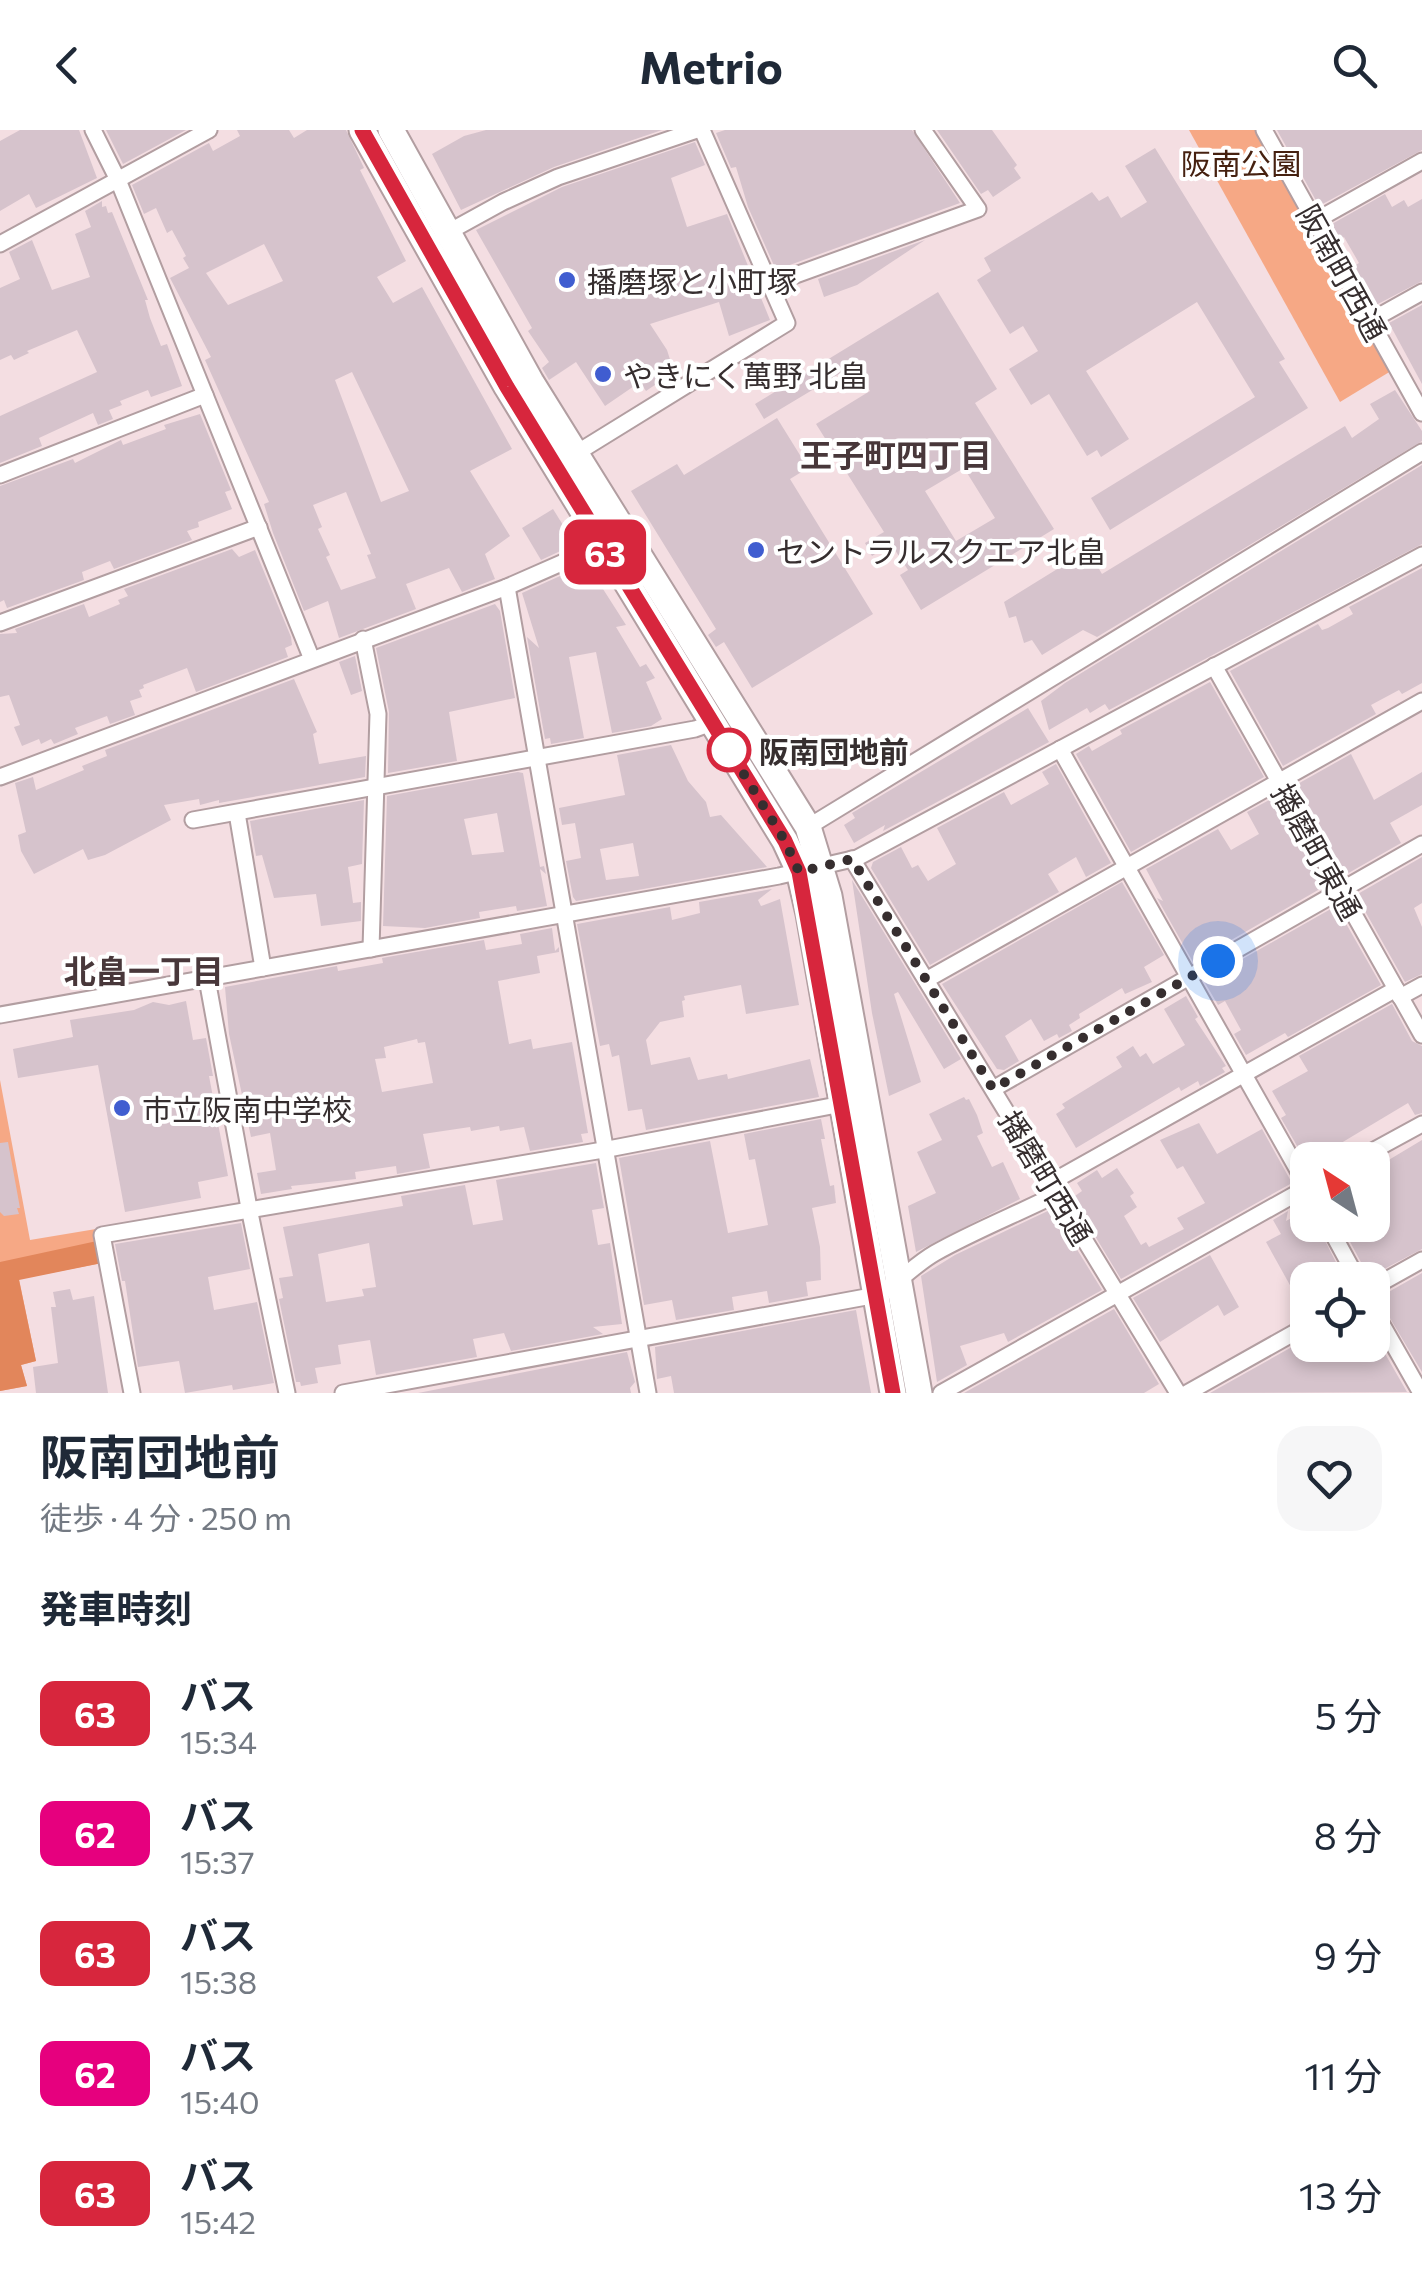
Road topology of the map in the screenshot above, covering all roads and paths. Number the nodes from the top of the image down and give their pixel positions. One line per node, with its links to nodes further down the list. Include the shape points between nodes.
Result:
1 (93, 130): 11 (street)
2 (208, 130): 11 (street)
3 (362, 130): 13 (main road)
4 (390, 130): 13 (main road)
5 (637, 130): 9 (street)
6 (700, 130): 9 (street); 15 (street)
7 (922, 130): 15 (street, via 978,209)
8 (1264, 130): 12 (street, 阪南町西通)
9 (646, 148): 13 (street, via 558,177)
10 (1422, 161): 12 (street)
11 (118, 180): 14 (street); 18 (street)
12 (1315, 221): 17 (street, 阪南町西通)
13 (445, 233): 21 (main road); 24 (main road)
14 (0, 244)
15 (768, 285): 21 (street, via 787,323)
16 (1422, 292): 17 (street)
17 (1370, 321): 19 (street, 阪南町西通)
18 (204, 396): 22 (street); 23 (street)
19 (1422, 413)
20 (1422, 452): 40 (street)
21 (575, 454): 24 (main road)
22 (0, 475)
23 (259, 527): 27 (street); 29 (street)
24 (613, 539): 26 (street); 32 (main road); 40 (main road)
25 (1422, 555): 30 (street)
26 (507, 587): 28 (street); 34 (street)
27 (0, 623)
28 (363, 639): 29 (street); 37 (street, via 378,714)
29 (311, 658): 35 (street)
30 (1214, 666): 33 (street); 36 (street, 播磨町東通)
31 (1422, 700): 36 (street)
32 (712, 723): 34 (street); 44 (main road, via 785,841)
33 (1060, 749): 42 (street); 43 (street)
34 (538, 758): 37 (street); 46 (street)
35 (0, 776)
36 (1278, 781): 43 (street); 45 (street, 播磨町東通)
37 (375, 789): 38 (street); 47 (street)
38 (237, 812): 39 (street); 48 (street)
39 (192, 820)
40 (808, 827): 44 (main road)
41 (1422, 844): 45 (street)
42 (852, 859): 44 (street); 51 (street, 播磨町西通)
43 (1126, 867): 49 (street); 51 (street)
44 (810, 869): 46 (street); 58 (main road); 68 (main road, via 830,896)
45 (1340, 891): 49 (street); 53 (street, 播磨町東通)
46 (563, 914): 47 (street); 61 (street)
47 (370, 949): 48 (street)
48 (263, 968): 50 (street)
49 (1188, 978): 56 (street); 57 (street)
50 (207, 979): 54 (street); 65 (street)
51 (926, 980): 57 (street, 播磨町西通)
52 (1422, 984): 53 (street)
53 (1398, 993): 55 (street, 播磨町東通); 56 (street)
54 (0, 1016)
55 (1422, 1035)
56 (1242, 1076): 62 (street); 63 (street)
57 (993, 1089): 63 (street, 播磨町西通)
58 (842, 1104): 61 (street); 68 (main road)
59 (1422, 1124): 60 (street)
60 (1389, 1142)
61 (603, 1150): 65 (street); 72 (street)
62 (1290, 1158)
63 (1054, 1189): 68 (street, via 935,1253); 69 (street, 播磨町西通)
64 (1290, 1196): 69 (street)
65 (248, 1208): 74 (street, via 102,1235); 75 (street)
66 (1422, 1260): 67 (street)
67 (1390, 1278)
68 (888, 1289): 72 (street); 78 (main road); 79 (main road)
69 (1117, 1293): 80 (street); 81 (street, 播磨町西通)
70 (1290, 1335): 82 (street)
71 (1390, 1339): 73 (street)
72 (639, 1340): 76 (street); 77 (street)
73 (1420, 1392)
74 (132, 1393)
75 (287, 1393)
76 (344, 1393)
77 (648, 1393)
78 (894, 1393)
79 (919, 1393)
80 (941, 1393)
81 (1178, 1393)
82 (1187, 1393)

